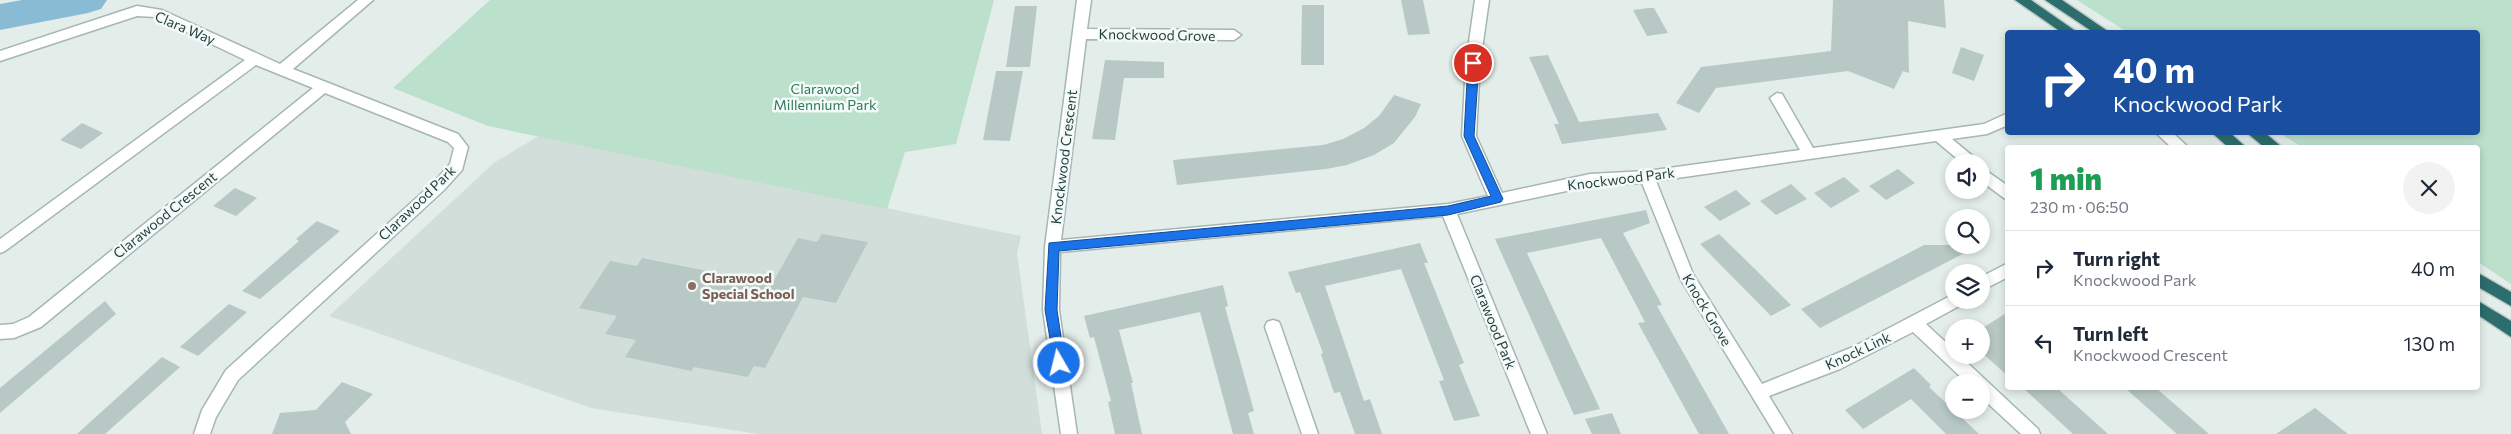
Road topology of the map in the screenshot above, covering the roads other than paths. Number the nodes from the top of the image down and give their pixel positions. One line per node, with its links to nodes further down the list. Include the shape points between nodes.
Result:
1 (366, 0): 12 (street)
2 (1084, 0): 8 (street, Knockwood Crescent)
3 (1482, 0): 28 (street, via 1473,63 1469,136)
4 (2022, 0): 6 (highway)
5 (2052, 0): 7 (highway)
6 (2067, 30)
7 (2099, 30)
8 (1080, 34): 9 (street, Knockwood Grove); 31 (street, Knockwood Crescent)
9 (1234, 35)
10 (0, 56): 11 (street, Clara Way, via 137,12 157,13)
11 (255, 59): 12 (street, Clara Way); 30 (street)
12 (282, 70): 13 (street, Clarawood Park)
13 (324, 86): 41 (street, Clarawood Crescent, via 35,322); 45 (street, Clarawood Park, via 453,138 461,148 457,166 232,376 208,414)
14 (1777, 98): 23 (street)
15 (2005, 120): 16 (street, Knockwood Park, via 1987,129)
16 (1938, 135): 23 (street, Knockwood Park); 24 (street)
17 (2166, 135): 20 (street)
18 (2222, 135): 21 (highway)
19 (2257, 135): 22 (highway)
20 (2178, 145)
21 (2236, 145)
22 (2272, 145)
23 (1809, 153): 25 (street, Knockwood Park)
24 (1961, 154)
25 (1647, 177): 28 (street, Knockwood Park, via 1590,180); 43 (street, Knock Grove, via 1686,276)
26 (1990, 180): 27 (street)
27 (2005, 192)
28 (1498, 199): 29 (street, Knockwood Park)
29 (1448, 210): 31 (street, Knockwood Park); 48 (street, Clarawood Park)
30 (0, 247)
31 (1053, 247): 46 (street, Knockwood Crescent, via 1051,310)
32 (2005, 271): 33 (street)
33 (1990, 279)
34 (2480, 280): 35 (highway)
35 (2511, 300)
36 (1945, 306): 38 (street, Knock Link)
37 (2480, 308): 40 (highway)
38 (1915, 324): 42 (street); 43 (street, Knock Link, via 1795,381)
39 (1273, 327): 47 (street)
40 (2511, 330)
41 (0, 332)
42 (1968, 374)
43 (1758, 393): 49 (street, Knock Grove)
44 (1990, 394): 50 (street)
45 (202, 434)
46 (1070, 434)
47 (1310, 434)
48 (1539, 434)
49 (1784, 434)
50 (2032, 434)

